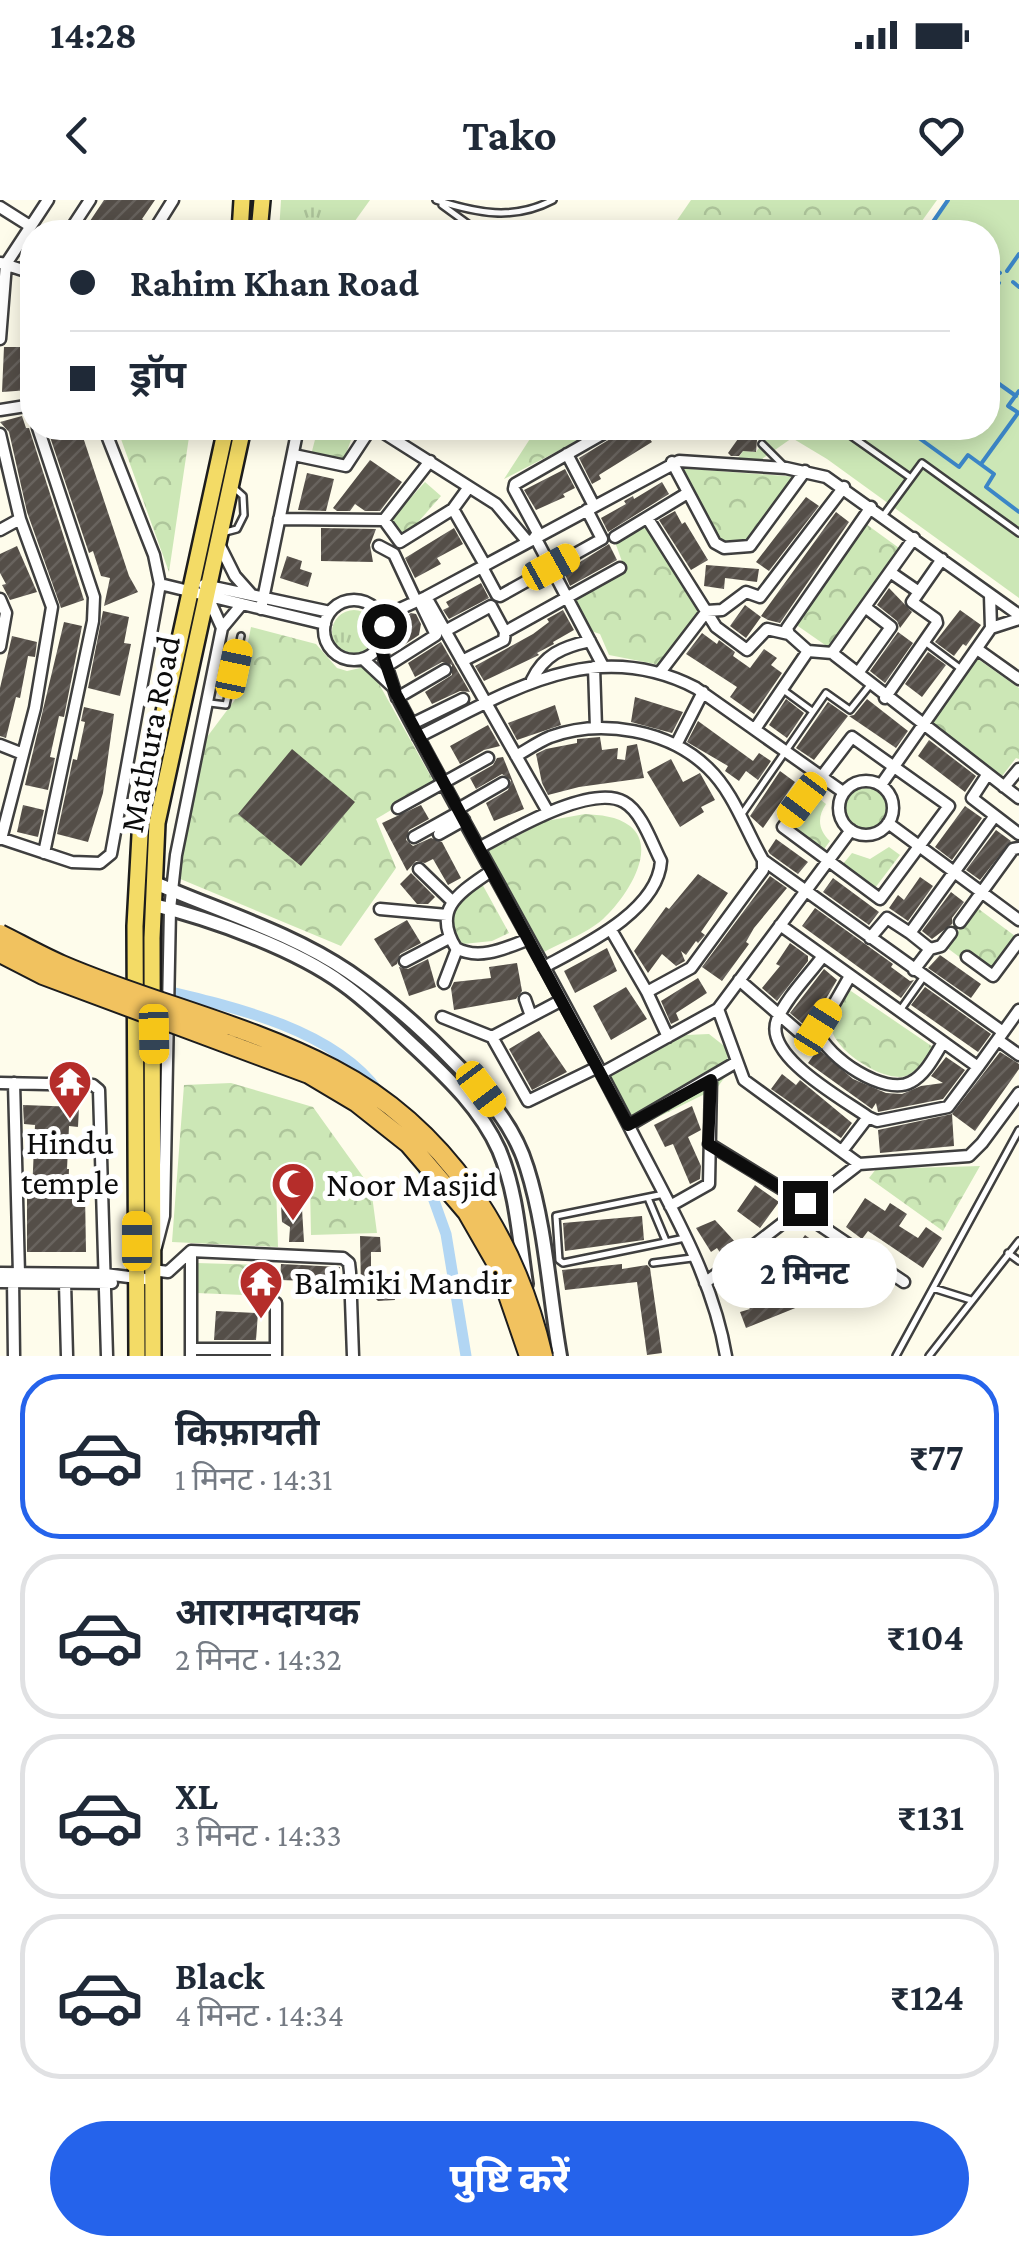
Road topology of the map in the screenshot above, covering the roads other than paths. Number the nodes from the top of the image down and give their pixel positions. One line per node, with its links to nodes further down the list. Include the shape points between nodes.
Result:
1 (436, 200): 2 (lane, via 499,214 535,210); 3 (lane)
2 (553, 200)
3 (464, 220)
4 (20, 240): 5 (street)
5 (3, 263): 6 (street)
6 (0, 339)
7 (0, 434): 33 (street)
8 (42, 440): 133 (street, via 94,597)
9 (109, 440): 48 (street)
10 (223, 440): 49 (main road, Mathura Road)
11 (241, 440): 41 (main road, Mathura Road)
12 (296, 440): 19 (street)
13 (365, 440): 19 (street, via 346,466)
14 (394, 440): 20 (street)
15 (592, 440): 18 (street)
16 (857, 440): 24 (lane)
17 (762, 444): 22 (lane)
18 (567, 454): 30 (street); 38 (street, via 514,484)
19 (294, 455): 34 (street)
20 (430, 461): 25 (street); 35 (street)
21 (672, 462): 22 (street); 27 (street); 30 (street)
22 (786, 468): 23 (street)
23 (805, 472): 26 (street); 27 (street, via 748,547 718,546)
24 (910, 478): 31 (lane); 37 (lane, via 922,463)
25 (469, 487): 29 (street); 38 (street)
26 (844, 487): 28 (street); 59 (street, via 760,596 746,592 722,610)
27 (686, 494): 32 (street)
28 (871, 507): 31 (street); 68 (street)
29 (454, 508): 35 (street, via 402,542); 44 (street)
30 (590, 508): 38 (street); 45 (street, via 602,539)
31 (883, 516): 40 (street)
32 (648, 518): 39 (street); 59 (street)
33 (20, 519): 36 (street); 104 (street, via 52,606)
34 (279, 519): 35 (street); 56 (street)
35 (384, 520)
36 (0, 530)
37 (1019, 533)
38 (534, 538): 44 (street); 45 (street)
39 (616, 538)
40 (914, 538): 43 (street); 47 (street)
41 (220, 539): 50 (main road, Mathura Road); 56 (street, via 236,576)
42 (379, 546): 54 (street, via 394,554)
43 (942, 559): 51 (street); 52 (street)
44 (483, 566): 45 (street, via 498,596); 54 (street)
45 (551, 567): 55 (street)
46 (620, 568): 55 (street)
47 (890, 572): 51 (street); 58 (street)
48 (160, 584): 49 (street); 133 (street, via 111,854 100,863)
49 (192, 587): 50 (street); 211 (main road, Mathura Road, bridge, via 141,817 136,1056)
50 (210, 592): 56 (street); 57 (street); 64 (street); 139 (main road, Mathura Road, via 158,823)
51 (919, 592): 71 (street, via 912,602 938,622)
52 (990, 595): 62 (street); 65 (street)
53 (0, 599): 73 (street, via 6,613)
54 (421, 599): 61 (street); 66 (street); 79 (street, via 436,636)
55 (567, 599): 67 (street); 70 (street)
56 (258, 601): 57 (street); 60 (street); 63 (street)
57 (242, 604): 64 (street)
58 (865, 606): 76 (street); 84 (street, via 891,626)
59 (707, 611): 68 (street, via 744,649 767,629); 83 (street)
60 (330, 612): 61 (street, via 360,600); 63 (street)
61 (382, 616): 72 (street)
62 (1019, 618): 65 (street)
63 (325, 624): 77 (street, via 332,650 347,660)
64 (222, 628): 92 (street)
65 (990, 628): 74 (street)
66 (445, 630): 67 (street, via 491,606); 78 (street)
67 (505, 632): 78 (street, via 504,640)
68 (788, 634): 75 (street)
69 (241, 636): 92 (lane, via 226,704)
70 (590, 642): 80 (street); 86 (street, via 544,659)
71 (925, 642): 81 (lane); 91 (street)
72 (380, 646): 77 (street); 79 (street)
73 (0, 647)
74 (977, 648): 81 (street); 85 (street)
75 (808, 651): 76 (street); 88 (street)
76 (832, 653): 84 (street)
77 (363, 659): 90 (street)
78 (462, 662): 93 (street)
79 (386, 666): 90 (street)
80 (598, 667): 83 (street); 86 (street); 98 (street)
81 (962, 669): 97 (street)
82 (446, 670): 90 (street)
83 (661, 671): 89 (street)
84 (858, 673): 87 (street)
85 (1019, 680)
86 (532, 681): 93 (street)
87 (872, 683): 91 (street); 94 (lane, via 850,710 826,693)
88 (782, 689): 94 (lane); 99 (street)
89 (703, 692): 99 (street); 101 (street)
90 (396, 693): 96 (street)
91 (886, 698): 97 (street)
92 (207, 703): 140 (street)
93 (485, 704): 95 (street); 105 (street)
94 (812, 712): 103 (lane)
95 (460, 716): 96 (street, via 458,702); 100 (street)
96 (412, 724): 100 (street)
97 (921, 725): 107 (street); 109 (street)
98 (596, 728): 101 (street); 105 (street, via 550,737)
99 (755, 730): 103 (street)
100 (418, 736): 111 (street)
101 (676, 744): 122 (street, via 710,769)
102 (0, 745): 104 (street)
103 (784, 751): 110 (street); 122 (lane)
104 (23, 754): 117 (street)
105 (516, 756): 120 (street)
106 (488, 758): 111 (street)
107 (894, 766): 110 (street, via 852,737); 113 (street); 130 (street, via 949,806)
108 (1019, 769): 114 (street)
109 (987, 775): 114 (street); 123 (street, via 972,797)
110 (820, 777): 116 (street); 135 (street, via 783,827)
111 (444, 783): 119 (street); 121 (street)
112 (502, 783): 121 (street)
113 (881, 786): 116 (street, via 865,781); 124 (street, via 892,799)
114 (1004, 787): 118 (street)
115 (0, 789): 117 (street)
116 (844, 792): 125 (street, via 840,817)
117 (12, 794): 129 (street)
118 (1019, 798)
119 (398, 808)
120 (548, 812): 131 (street); 151 (street, via 593,800 626,802 662,861 655,884)
121 (460, 814): 126 (street); 128 (street); 131 (street)
122 (740, 816): 134 (street)
123 (994, 817): 127 (street); 138 (street)
124 (888, 823): 125 (street, via 875,833); 130 (street)
125 (851, 830): 135 (street)
126 (439, 834)
127 (1019, 834)
128 (414, 837)
129 (0, 839): 133 (street)
130 (920, 847): 135 (street, via 880,899); 138 (street)
131 (479, 848): 137 (street)
132 (1019, 848): 142 (street)
133 (44, 853)
134 (763, 860): 141 (street); 170 (street, via 759,878 691,968)
135 (827, 862): 141 (street)
136 (423, 869): 143 (street)
137 (491, 871): 143 (street); 157 (street)
138 (955, 872): 142 (street); 153 (street)
139 (155, 884): 140 (street); 144 (main road, Mathura Road)
140 (172, 891): 144 (street); 232 (street, via 348,971 481,1089 526,1165)
141 (806, 891): 150 (street); 156 (street)
142 (981, 892): 148 (street); 149 (street)
143 (454, 900): 146 (street)
144 (162, 907): 185 (street, bridge, via 169,941); 185 (main road, Mathura Road, bridge, via 152,938); 231 (street, via 300,957 344,984 448,1078 484,1121 514,1191)
145 (380, 909): 146 (street)
146 (446, 915): 155 (street)
147 (928, 917): 153 (street)
148 (1019, 920)
149 (960, 922)
150 (780, 926): 162 (street); 168 (street)
151 (610, 930): 165 (street); 170 (street)
152 (0, 934): 231 (highway, bridge, via 62,965 334,1070 390,1106 441,1152 482,1204 531,1306)
153 (912, 934): 156 (street, via 888,918); 160 (street)
154 (951, 934): 160 (street)
155 (450, 938): 159 (street); 164 (street)
156 (870, 938): 166 (street)
157 (528, 939): 159 (street, via 480,954); 165 (street)
158 (1019, 941): 163 (street, via 993,976)
159 (457, 949): 169 (street)
160 (930, 950): 166 (street)
161 (0, 953): 230 (highway, bridge, via 310,1074 356,1102 409,1144 468,1212 498,1266)
162 (823, 956): 167 (street); 178 (street)
163 (967, 957)
164 (405, 962)
165 (544, 967): 172 (street)
166 (919, 974): 175 (lane); 180 (street)
167 (850, 976): 175 (street); 182 (street, via 818,1027)
168 (739, 980): 173 (street); 178 (street)
169 (444, 983)
170 (646, 992): 179 (street)
171 (525, 999): 176 (street)
172 (562, 1000): 176 (street); 188 (street)
173 (718, 1009): 179 (street); 186 (street)
174 (1019, 1010): 180 (street)
175 (899, 1012): 183 (street)
176 (531, 1016): 181 (street)
177 (442, 1017): 181 (street)
178 (778, 1017): 182 (street); 193 (street, via 778,1044 790,1060)
179 (668, 1036): 188 (street)
180 (1000, 1036): 184 (street); 187 (street)
181 (492, 1037): 188 (street, via 528,1101)
182 (819, 1038): 183 (street, via 885,1085 911,1083)
183 (942, 1044): 187 (street)
184 (1019, 1056)
185 (161, 1063): 211 (main road, Mathura Road)
186 (736, 1063): 189 (street); 197 (street, via 753,1088)
187 (978, 1068): 193 (street, via 948,1108)
188 (600, 1070): 194 (street)
189 (711, 1080): 194 (street); 196 (street)
190 (0, 1082): 191 (street)
191 (14, 1083): 213 (street); 214 (street, via 98,1088)
192 (1019, 1093): 198 (street, via 969,1156)
193 (868, 1117): 197 (street)
194 (628, 1125): 199 (street)
195 (1019, 1130): 219 (lane)
196 (708, 1144): 201 (street, via 709,1184); 202 (street)
197 (842, 1151): 198 (street)
198 (859, 1164): 202 (street)
199 (664, 1194): 200 (lane); 201 (street)
200 (648, 1198): 205 (lane); 205 (lane, via 556,1216 559,1260)
201 (670, 1206): 203 (street)
202 (800, 1206): 216 (street); 217 (street)
203 (685, 1238): 205 (lane); 208 (street)
204 (1019, 1241): 207 (lane)
205 (666, 1242)
206 (191, 1251): 211 (street, via 168,1272); 222 (street); 229 (street, via 343,1258 350,1272)
207 (1008, 1252): 209 (lane); 220 (lane)
208 (695, 1258): 210 (lane); 216 (street)
209 (1019, 1261)
210 (653, 1263)
211 (149, 1272): 214 (street); 227 (main road, Mathura Road); 228 (main road, Mathura Road)
212 (0, 1273): 213 (street)
213 (15, 1276): 214 (street); 215 (street); 218 (street); 224 (street)
214 (106, 1279): 218 (street); 226 (street)
215 (0, 1282)
216 (705, 1282): 233 (street)
217 (904, 1282)
218 (66, 1283): 225 (street)
219 (933, 1288): 220 (lane); 234 (lane)
220 (971, 1300): 235 (lane)
221 (276, 1303): 223 (street)
222 (191, 1353): 223 (street)
223 (276, 1353)
224 (14, 1356)
225 (67, 1356)
226 (107, 1356)
227 (137, 1356)
228 (152, 1356)
229 (353, 1356)
230 (529, 1356)
231 (540, 1356)
232 (560, 1356)
233 (726, 1356)
234 (896, 1356)
235 (930, 1356)

